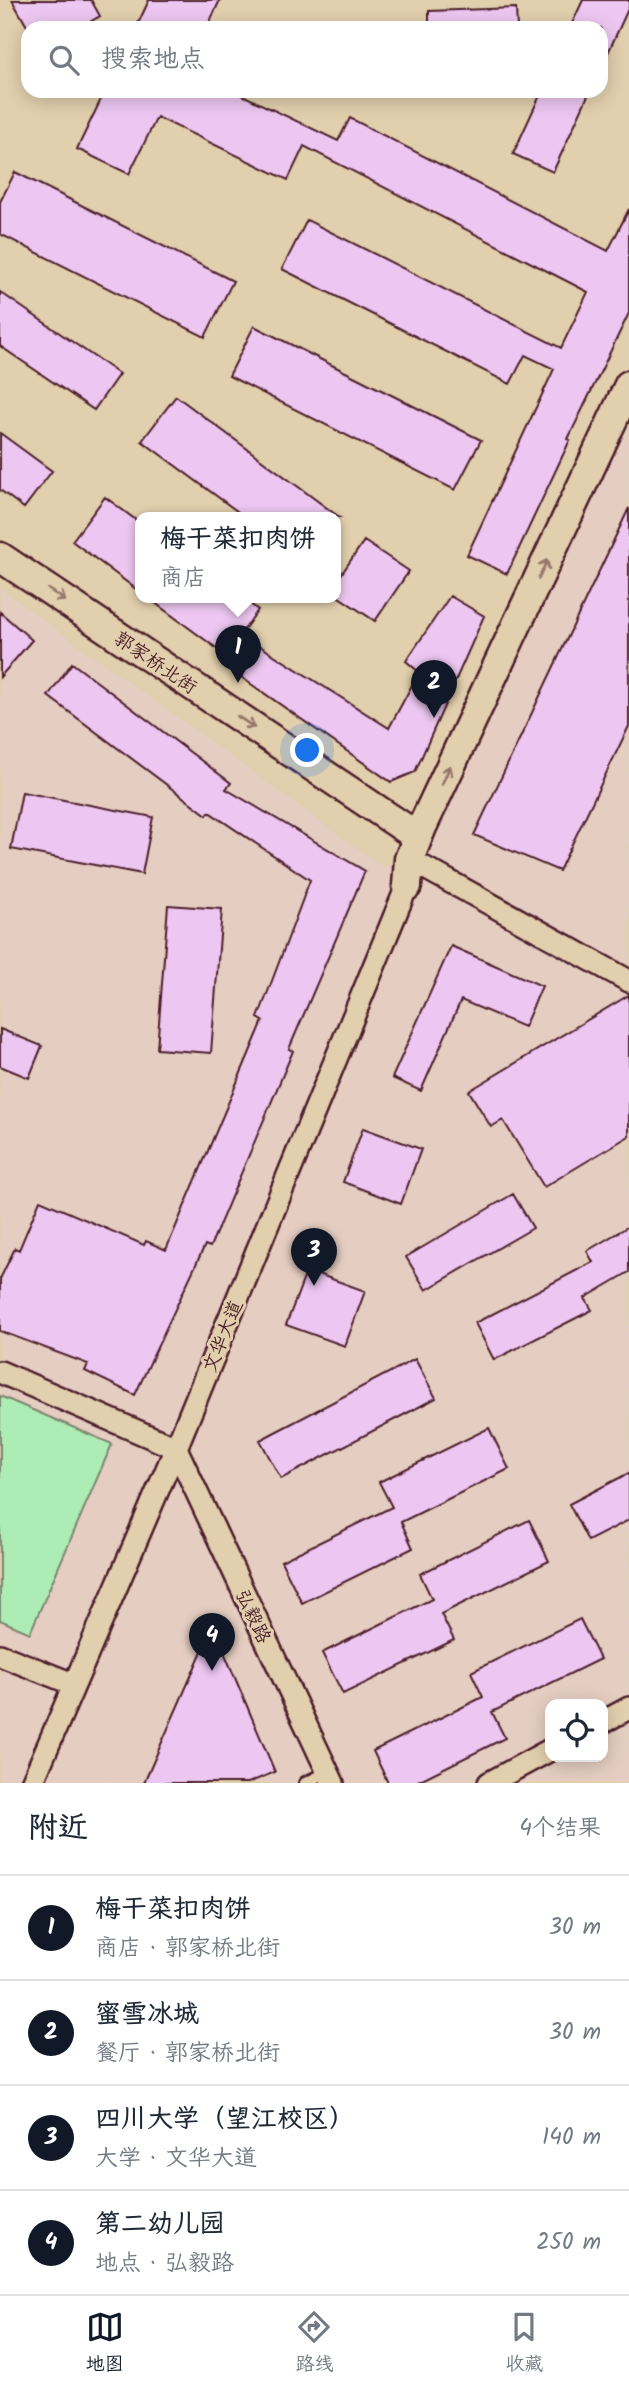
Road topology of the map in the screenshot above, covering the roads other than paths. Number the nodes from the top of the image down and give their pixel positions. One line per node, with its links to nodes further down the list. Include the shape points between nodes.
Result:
1 (629, 385): 3 (street, one-way to 1)
2 (0, 557): 3 (street, 郭家桥北街, one-way to 3)
3 (411, 861): 4 (street); 6 (street, 文华大道)
4 (629, 981)
5 (0, 1372): 6 (street)
6 (176, 1448): 8 (street, 文华大道); 12 (street, 弘毅路)
7 (0, 1655): 8 (street)
8 (73, 1684): 13 (street, 文华大道)
9 (629, 1708): 10 (street)
10 (608, 1719)
11 (545, 1753): 15 (street)
12 (330, 1778): 14 (lane)
13 (32, 1783)
14 (305, 1783)
15 (489, 1783)

